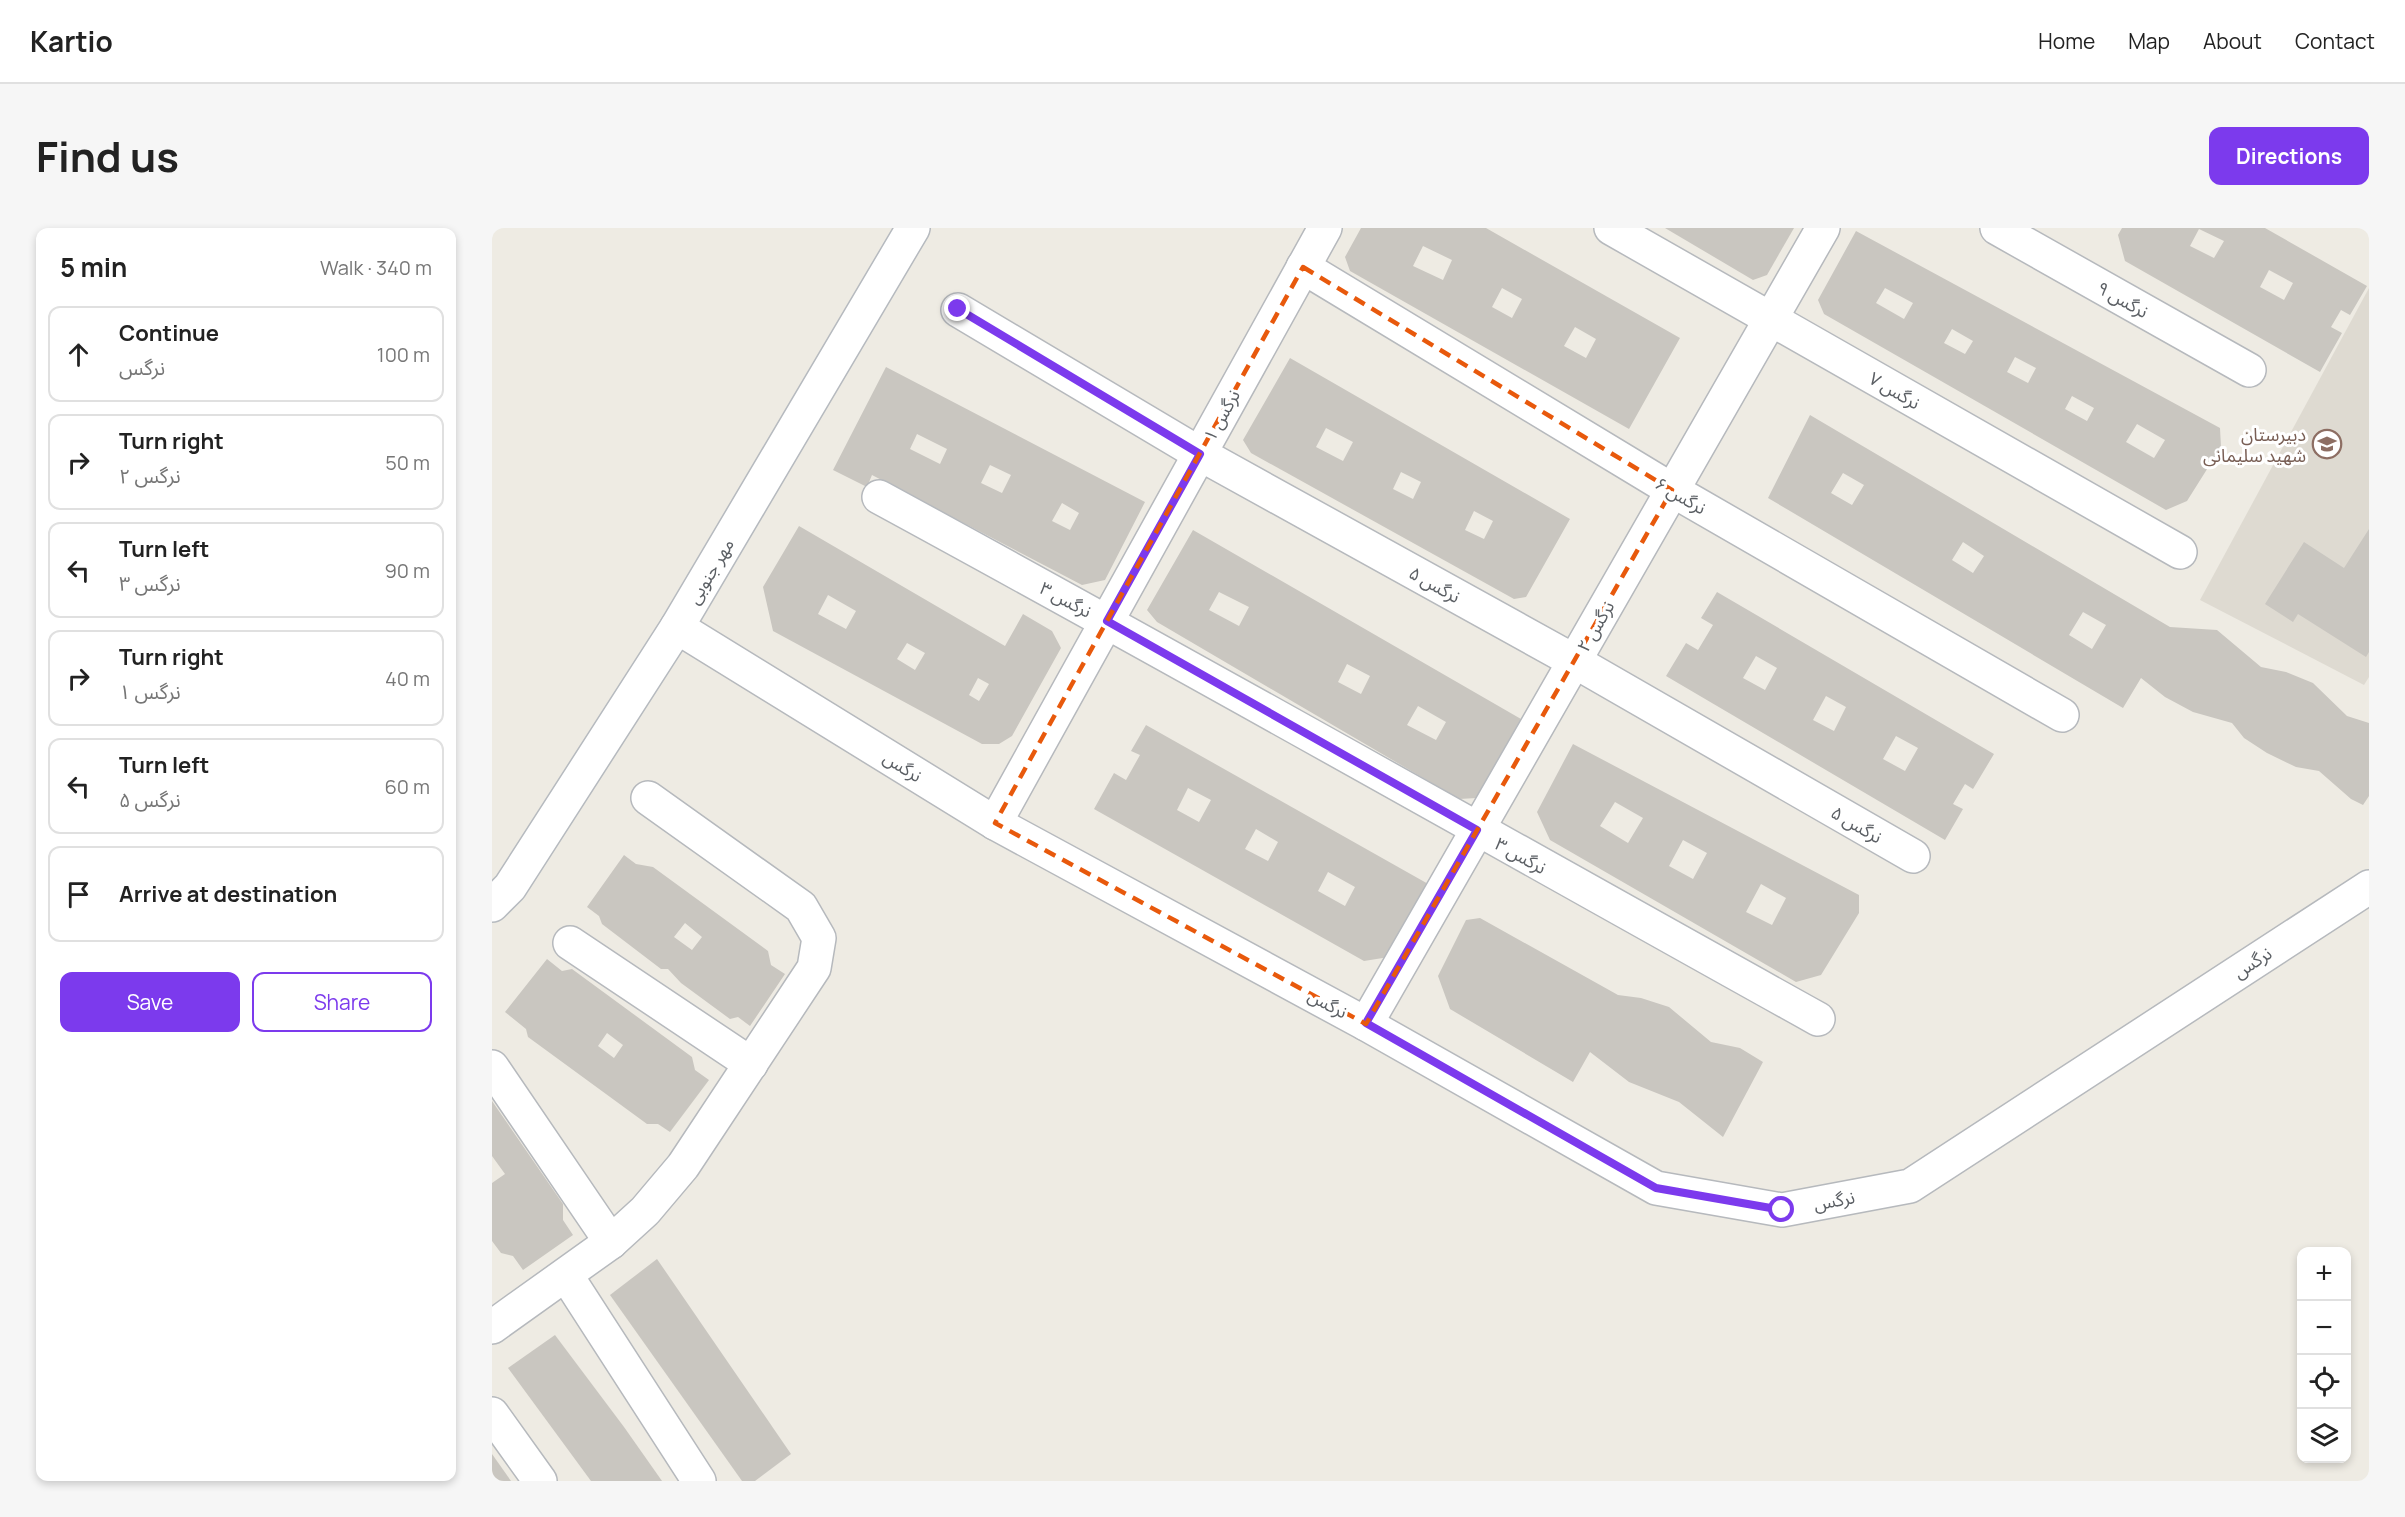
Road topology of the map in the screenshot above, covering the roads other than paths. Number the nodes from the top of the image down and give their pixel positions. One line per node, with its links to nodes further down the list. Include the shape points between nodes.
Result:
1 (913, 228): 15 (street, مهر جنوبی)
2 (1325, 228): 6 (street, نرگس ۱)
3 (1611, 228): 8 (street, نرگس ۷)
4 (1823, 228): 8 (street, نرگس ۲)
5 (1997, 228): 9 (street, نرگس ۹)
6 (1303, 267): 10 (street, نرگس ۱); 11 (street, نرگس ۶)
7 (958, 309): 10 (street, نرگس ۵)
8 (1771, 319): 11 (street, نرگس ۲); 13 (street, نرگس ۷)
9 (2249, 370)
10 (1200, 454): 14 (street, نرگس ۱); 16 (street, نرگس ۵)
11 (1672, 490): 16 (street, نرگس ۲); 17 (street, نرگس ۶)
12 (879, 497): 14 (street, نرگس ۳)
13 (2180, 552)
14 (1107, 621): 19 (street, نرگس ۱); 20 (street, نرگس ۳)
15 (677, 627): 19 (street, نرگس); 23 (street, مهر جنوبی, via 510,887)
16 (1574, 661): 20 (street, نرگس ۲); 21 (street, نرگس ۵)
17 (2062, 715)
18 (648, 798): 27 (street, via 801,907 819,938 814,968)
19 (995, 823): 26 (street, نرگس)
20 (1477, 830): 25 (street, نرگس ۳); 26 (street, نرگس ۲)
21 (1913, 856)
22 (2369, 887): 26 (street, نرگس, via 1910,1186 1782,1210 1656,1188)
23 (492, 905)
24 (570, 944): 27 (street)
25 (1818, 1018)
26 (1366, 1023)
27 (750, 1064): 29 (street, via 683,1166 645,1211)
28 (492, 1067): 29 (street)
29 (611, 1242): 30 (street)
30 (566, 1275): 31 (street); 34 (street)
31 (494, 1320)
32 (492, 1414): 33 (street)
33 (540, 1481)
34 (699, 1481)

